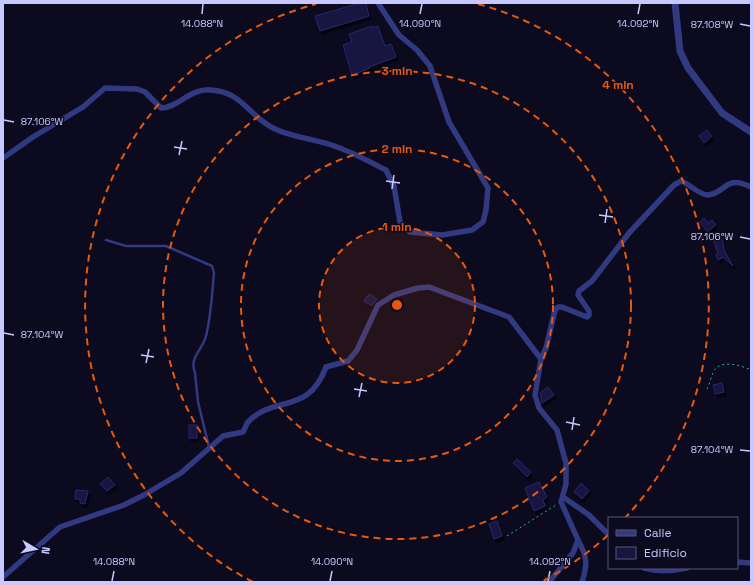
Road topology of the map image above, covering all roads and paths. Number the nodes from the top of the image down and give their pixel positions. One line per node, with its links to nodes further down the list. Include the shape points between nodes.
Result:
1 (378, 3): 4 (street, via 399,35 417,50 430,66 449,122 488,188 483,222 472,230 442,235 410,232 400,222 394,186 386,170 336,146 274,129 250,111 240,99 227,93 210,90 182,98 169,108 160,108 145,92 137,89 105,88 83,107)
2 (675, 3): 3 (street, via 680,51 688,68 722,113)
3 (751, 132)
4 (3, 158)
5 (751, 187): 7 (street, via 741,182 733,182 710,195 702,194 681,181 674,184 629,233 592,281 579,291 578,295 589,315 562,307 554,310 546,348)
6 (106, 240): 10 (lane, via 126,246 166,246 212,266 214,273 206,336 192,366)
7 (541, 359): 10 (street, via 509,317 429,287 418,288 394,295 378,305 357,350 348,361 326,367 317,387 304,397 260,413 247,422 243,432 223,436); 11 (street, via 535,395 539,408 557,430 566,463 566,484)
8 (751, 370): 9 (path, via 740,365 721,365 715,369)
9 (707, 389)
10 (209, 447): 19 (street, via 181,472 144,495 124,505 60,527)
11 (562, 499): 12 (street, via 589,515); 13 (path); 14 (street)
12 (608, 535)
13 (507, 536)
14 (578, 540): 20 (street, via 573,553); 21 (street, via 585,553 586,568)
15 (738, 562): 16 (street)
16 (751, 564)
17 (649, 569): 18 (street, via 663,572)
18 (681, 569)
19 (3, 577)
20 (549, 582)
21 (582, 582)

